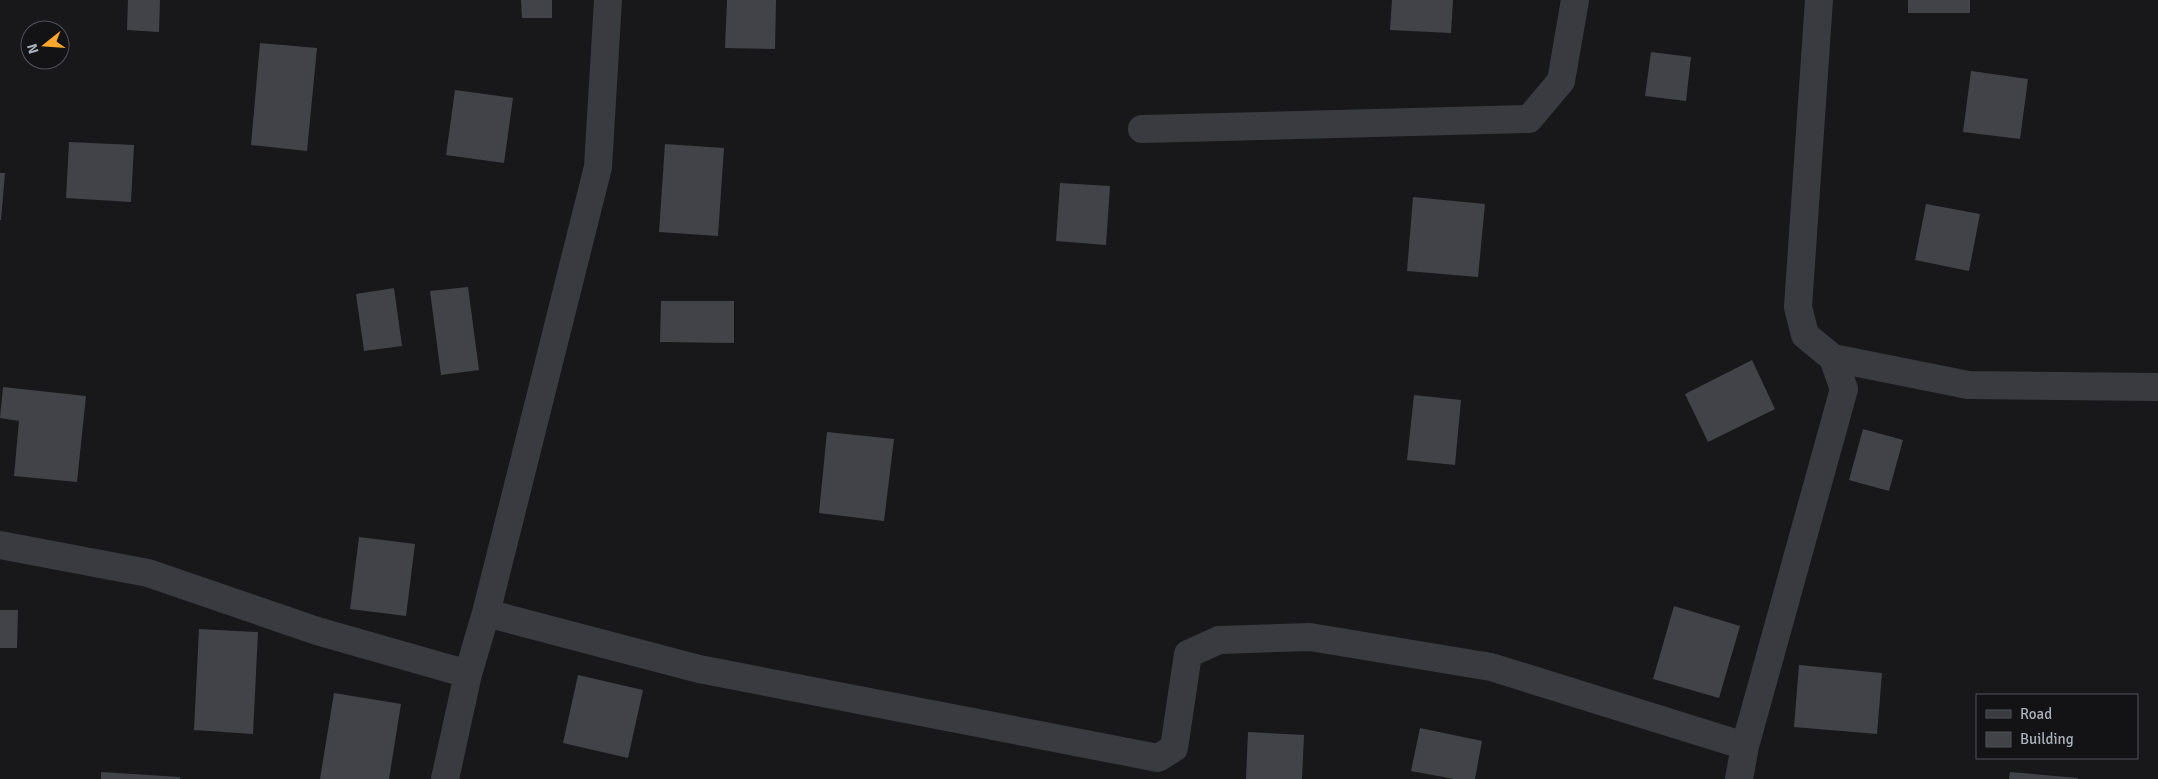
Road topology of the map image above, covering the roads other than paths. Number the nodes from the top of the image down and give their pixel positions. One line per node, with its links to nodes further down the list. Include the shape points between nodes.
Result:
1 (608, 0): 8 (street, via 598,167)
2 (1575, 0): 4 (street, via 1561,81 1529,119)
3 (1819, 0): 5 (street, via 1798,307 1805,335)
4 (1142, 129)
5 (1833, 358): 6 (street, via 1968,385); 10 (street, via 1844,389)
6 (2158, 387)
7 (0, 545): 9 (street, via 148,574 317,631)
8 (486, 613): 9 (street); 10 (street, via 699,669 1158,758 1174,748 1188,654 1219,640 1310,637 1492,667)
9 (468, 674): 11 (street)
10 (1745, 746): 12 (street)
11 (445, 779)
12 (1739, 779)

